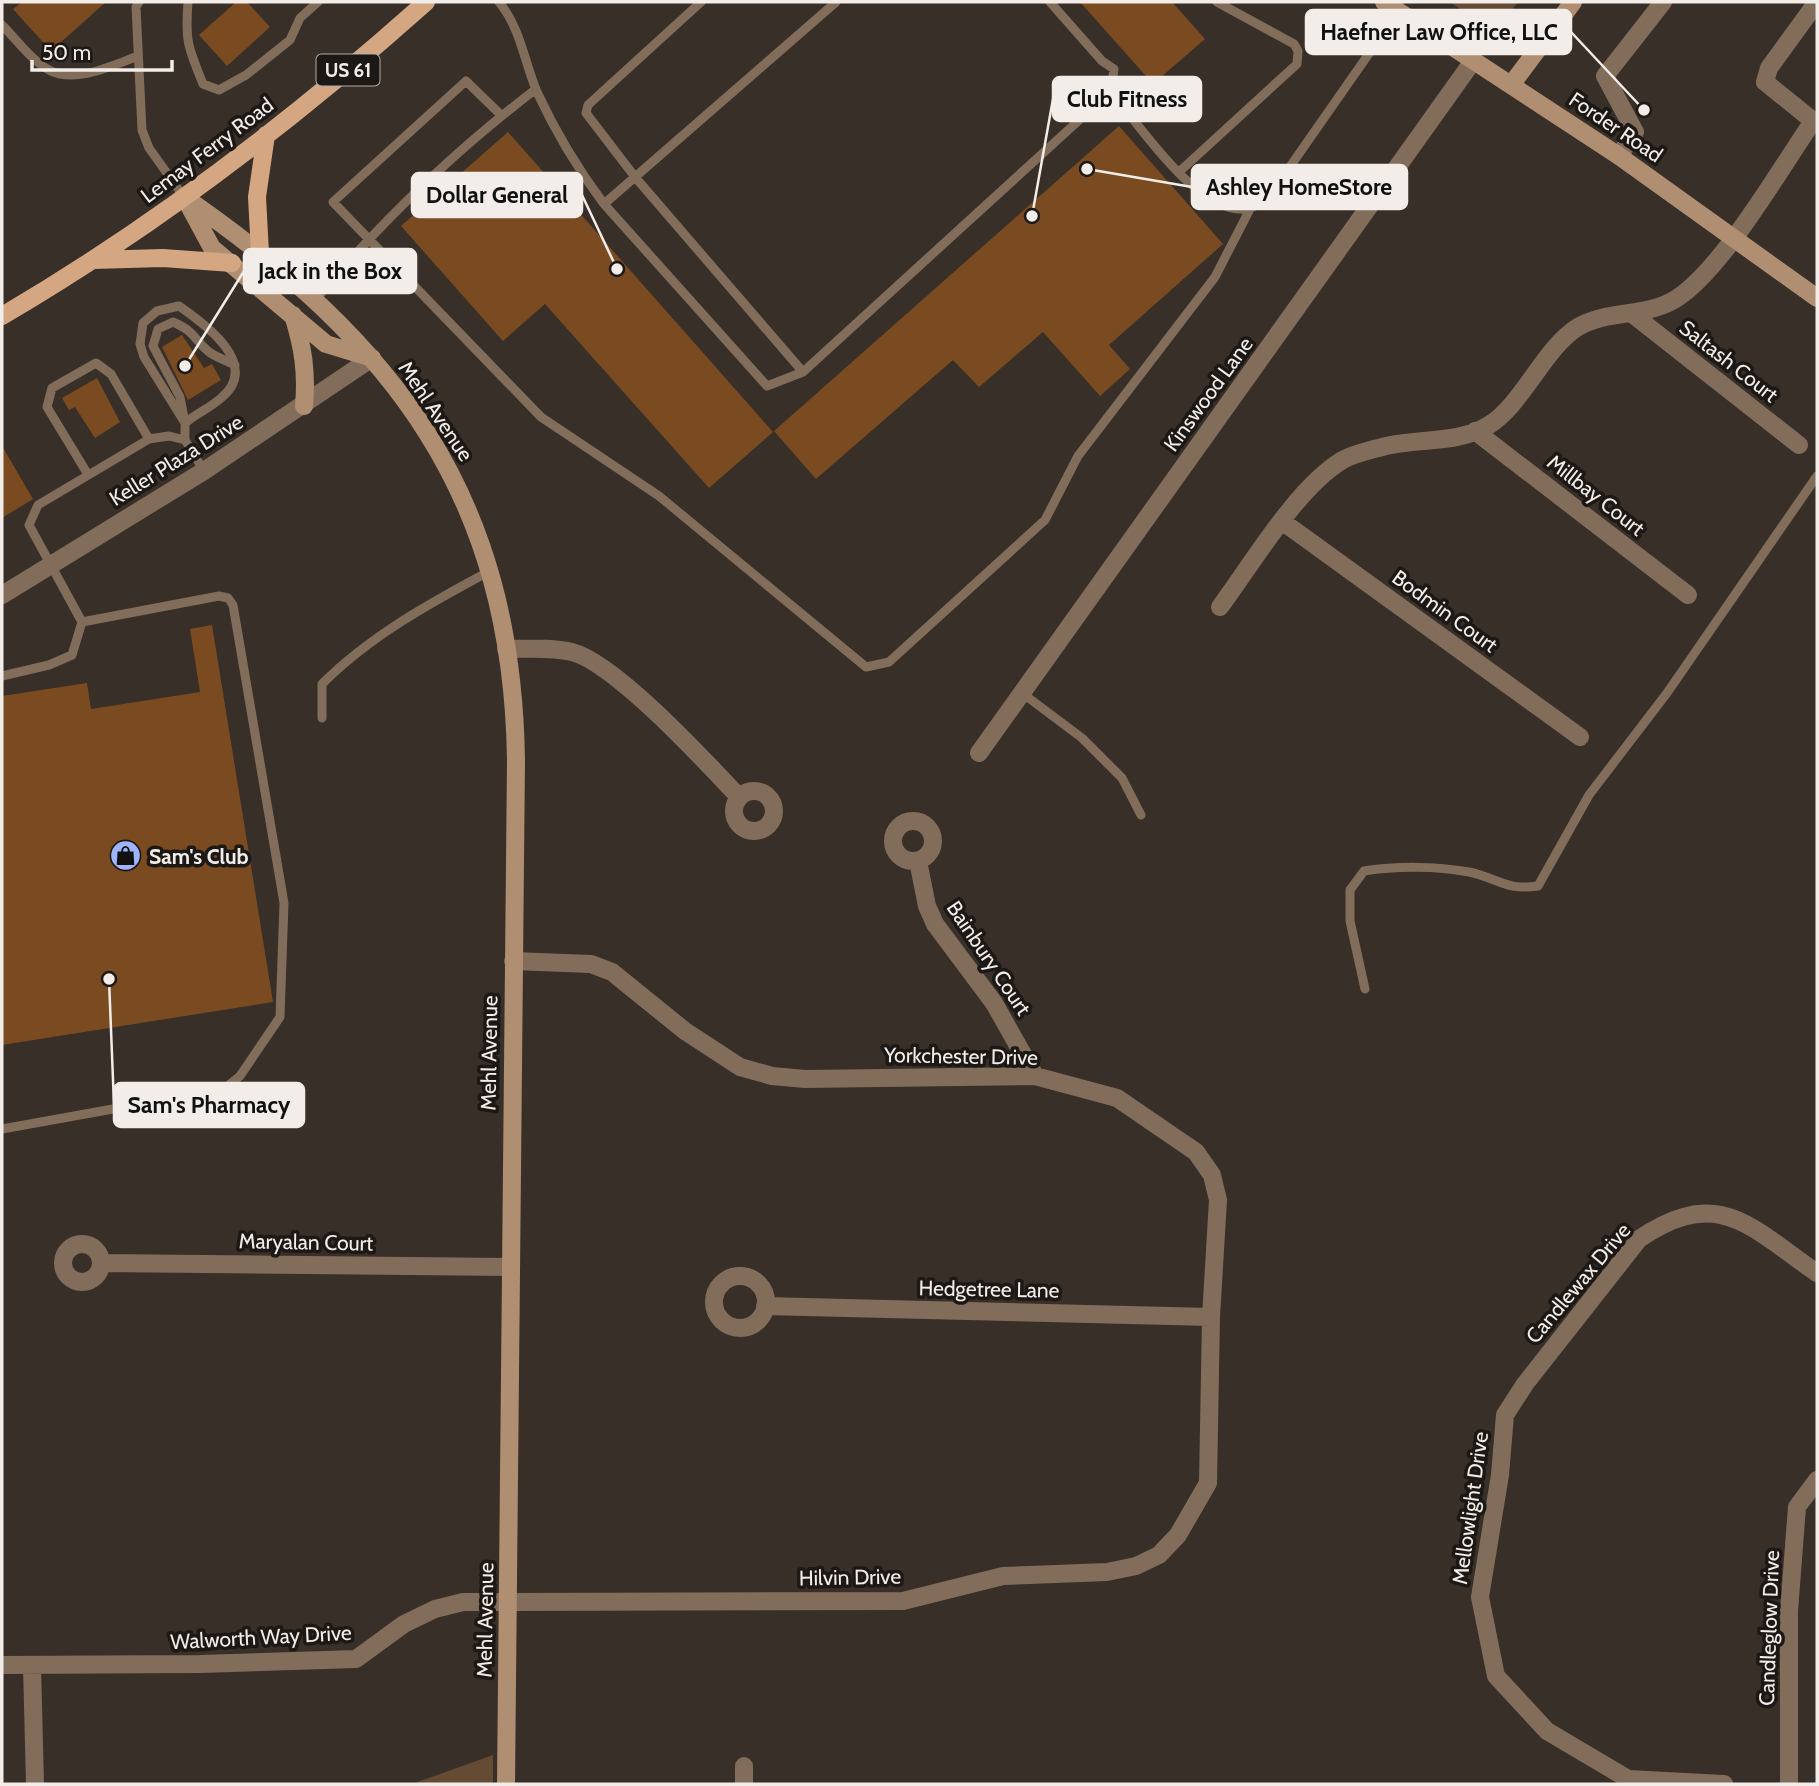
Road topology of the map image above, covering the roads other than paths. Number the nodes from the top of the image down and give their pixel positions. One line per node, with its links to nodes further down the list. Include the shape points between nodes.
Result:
1 (139, 2): 15 (lane)
2 (188, 2): 12 (lane, via 185,27 189,48 203,84 219,90 290,40 300,18)
3 (426, 2): 22 (main road, Lemay Ferry Road / US 61)
4 (499, 2): 18 (lane, via 526,51)
5 (701, 2): 25 (lane, via 588,105 589,121)
6 (836, 2): 25 (lane)
7 (1050, 2): 19 (lane, via 1114,69)
8 (1217, 2): 24 (lane, via 1294,44 1297,64)
9 (1573, 2): 17 (street)
10 (1663, 2): 23 (street, via 1605,76 1635,132)
11 (1817, 2): 21 (street, via 1769,68 1765,82)
12 (315, 4)
13 (1391, 7): 16 (street, Forder Road); 28 (lane, via 1273,191)
14 (2, 25): 15 (lane, via 56,73 96,71)
15 (138, 56): 26 (lane, via 142,130 149,148)
16 (1473, 61): 17 (street, Forder Road); 60 (street, Kinswood Lane)
17 (1511, 85): 23 (street, Forder Road)
18 (536, 89): 20 (lane); 27 (lane, via 570,159)
19 (1111, 91): 24 (lane); 41 (lane)
20 (501, 115): 30 (lane); 30 (lane, via 466,81 333,202)
21 (1815, 123): 29 (street)
22 (266, 135): 26 (main road, Lemay Ferry Road / US 61); 31 (main road, via 257,197)
23 (1619, 156): 29 (street, Forder Road)
24 (1179, 172): 28 (lane, via 1200,193 1232,209)
25 (635, 177): 27 (lane); 41 (lane)
26 (184, 197): 31 (street, Mehl Avenue); 32 (main road, Lemay Ferry Road / US 61); 33 (street, Mehl Avenue, via 212,248)
27 (604, 204): 41 (lane, via 767,386)
28 (1250, 209): 30 (lane, via 1215,277 1079,456 1045,520 889,662 866,667 659,496 541,417)
29 (1733, 237): 34 (street, Forder Road); 36 (street, via 1693,287 1673,301)
30 (369, 240): 35 (lane)
31 (260, 253): 35 (street, Mehl Avenue)
32 (93, 260): 33 (main road, via 163,258); 38 (main road, Lemay Ferry Road / US 61)
33 (232, 263): 37 (street, Mehl Avenue)
34 (1817, 298)
35 (316, 299): 39 (street, Mehl Avenue)
36 (1631, 313): 44 (street, via 1578,327 1491,424); 47 (street, Saltash Court)
37 (293, 315): 39 (street, Mehl Avenue, via 326,344); 42 (street, via 304,350)
38 (2, 316)
39 (372, 358): 42 (street, Keller Plaza Drive); 53 (street, Mehl Avenue, via 437,447 468,505)
40 (235, 365): 43 (lane, via 231,386 222,398); 43 (lane, via 209,352 184,327 173,322 158,329 155,355 180,397); 43 (lane, via 209,327 179,306 157,311 143,323 139,344 144,357)
41 (803, 372)
42 (304, 406): 48 (street, Keller Plaza Drive)
43 (186, 423): 46 (lane)
44 (1475, 431): 51 (street, via 1458,438 1389,445 1342,461 1303,495); 55 (street, Millbay Court)
45 (149, 439): 46 (lane, via 169,436); 49 (lane); 49 (lane, via 111,374 96,363 51,388 47,407)
46 (185, 440): 48 (lane)
47 (1799, 445)
48 (204, 471): 52 (street, Keller Plaza Drive)
49 (88, 473): 52 (lane, via 38,505 29,525)
50 (1817, 476): 68 (lane, via 1667,693 1589,795 1538,886 1518,889 1469,872 1387,867 1364,871 1350,890 1350,921)
51 (1283, 522): 56 (street); 62 (street, Bodmin Court)
52 (51, 565): 54 (street, Keller Plaza Drive); 57 (lane)
53 (491, 570): 58 (street, Mehl Avenue); 61 (lane, via 421,608 340,666 322,684)
54 (2, 595)
55 (1688, 595)
56 (1220, 607)
57 (82, 622): 59 (lane, via 72,655); 70 (lane, via 219,596 228,597 233,605 284,903 282,1007 240,1076 224,1089)
58 (506, 649): 64 (street, via 573,652 602,669 663,719); 67 (street, Mehl Avenue, via 515,726)
59 (2, 676)
60 (1022, 693): 63 (street, Kinswood Lane); 65 (lane, via 1082,738 1122,778)
61 (322, 718)
62 (1580, 737)
63 (979, 753)
64 (739, 797)
65 (1141, 815)
66 (918, 861): 69 (street, Bainbury Court, via 935,924 994,1003)
67 (513, 961): 69 (street, Yorkchester Drive, via 591,964 612,972 685,1031 740,1067 772,1076); 72 (street, Mehl Avenue)
68 (1365, 989)
69 (1035, 1076): 75 (street, Yorkchester Drive, via 1117,1098 1196,1152 1212,1175 1218,1200)
70 (2, 1129)
71 (101, 1264): 72 (street, Maryalan Court)
72 (510, 1267): 79 (street, Mehl Avenue)
73 (1817, 1273): 76 (street, Candlewax Drive, via 1733,1216 1683,1215 1660,1225 1639,1239)
74 (765, 1306): 75 (street, Hedgetree Lane)
75 (1211, 1317): 78 (street, Yorkchester Drive, via 1208,1483)
76 (1505, 1415): 83 (street, Mellowlight Drive, via 1480,1597 1496,1676 1547,1731)
77 (1817, 1480): 88 (street, Candleglow Drive, via 1797,1507 1789,1611)
78 (1178, 1535): 79 (street, Hilvin Drive, via 1159,1555 1136,1566 1107,1572 1003,1576 903,1601)
79 (509, 1601): 81 (street, Walworth Way Drive, via 463,1602 435,1609 404,1624 356,1659); 85 (street, Mehl Avenue)
80 (2, 1665): 81 (street, Walworth Way Drive)
81 (32, 1665): 84 (street)
82 (744, 1766): 86 (street)
83 (1625, 1782): 87 (street, Mellowlight Drive)
84 (35, 1784)
85 (506, 1784)
86 (744, 1784)
87 (1724, 1784)
88 (1789, 1784)

